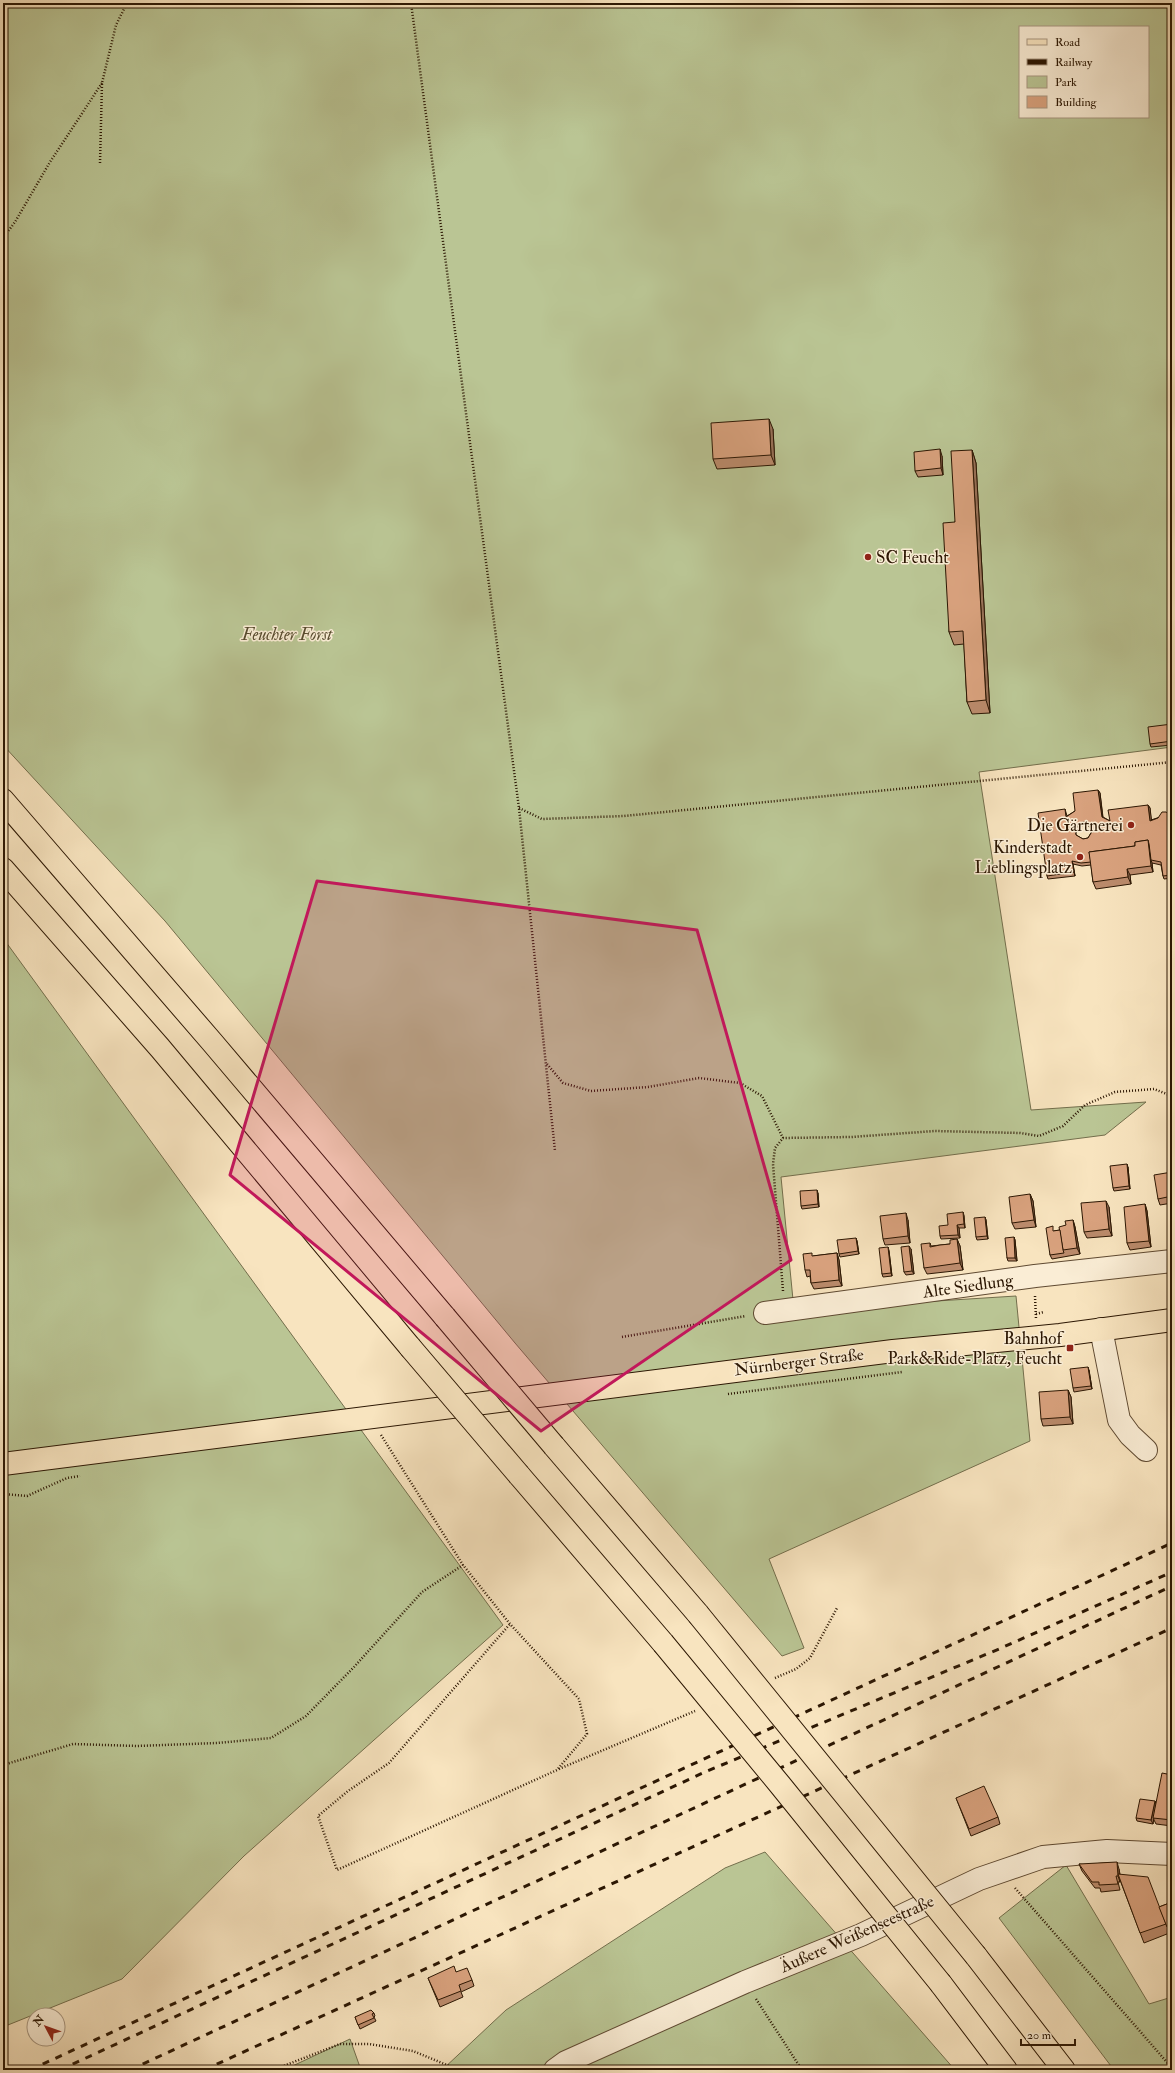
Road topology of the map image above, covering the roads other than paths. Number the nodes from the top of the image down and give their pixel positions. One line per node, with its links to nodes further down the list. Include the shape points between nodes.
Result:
1 (3, 800): 12 (main road, bridge, via 698,1614 976,1956)
2 (3, 869): 11 (main road, bridge, via 160,1048 410,1347 663,1643 782,1786 941,1984)
3 (1172, 1261): 4 (street, Alte Siedlung, via 1035,1276)
4 (775, 1312)
5 (1172, 1320): 6 (main road, Nürnberger Straße)
6 (1101, 1329): 7 (street, via 1119,1420); 8 (main road, Nürnberger Straße, via 900,1350)
7 (1146, 1450)
8 (3, 1464)
9 (1172, 1854): 10 (street, Äußere Weißenseestraße, via 1107,1851 1043,1857 1010,1868 980,1879 861,1935 745,1982 566,2062)
10 (555, 2070)
11 (1006, 2070)
12 (1064, 2070)

